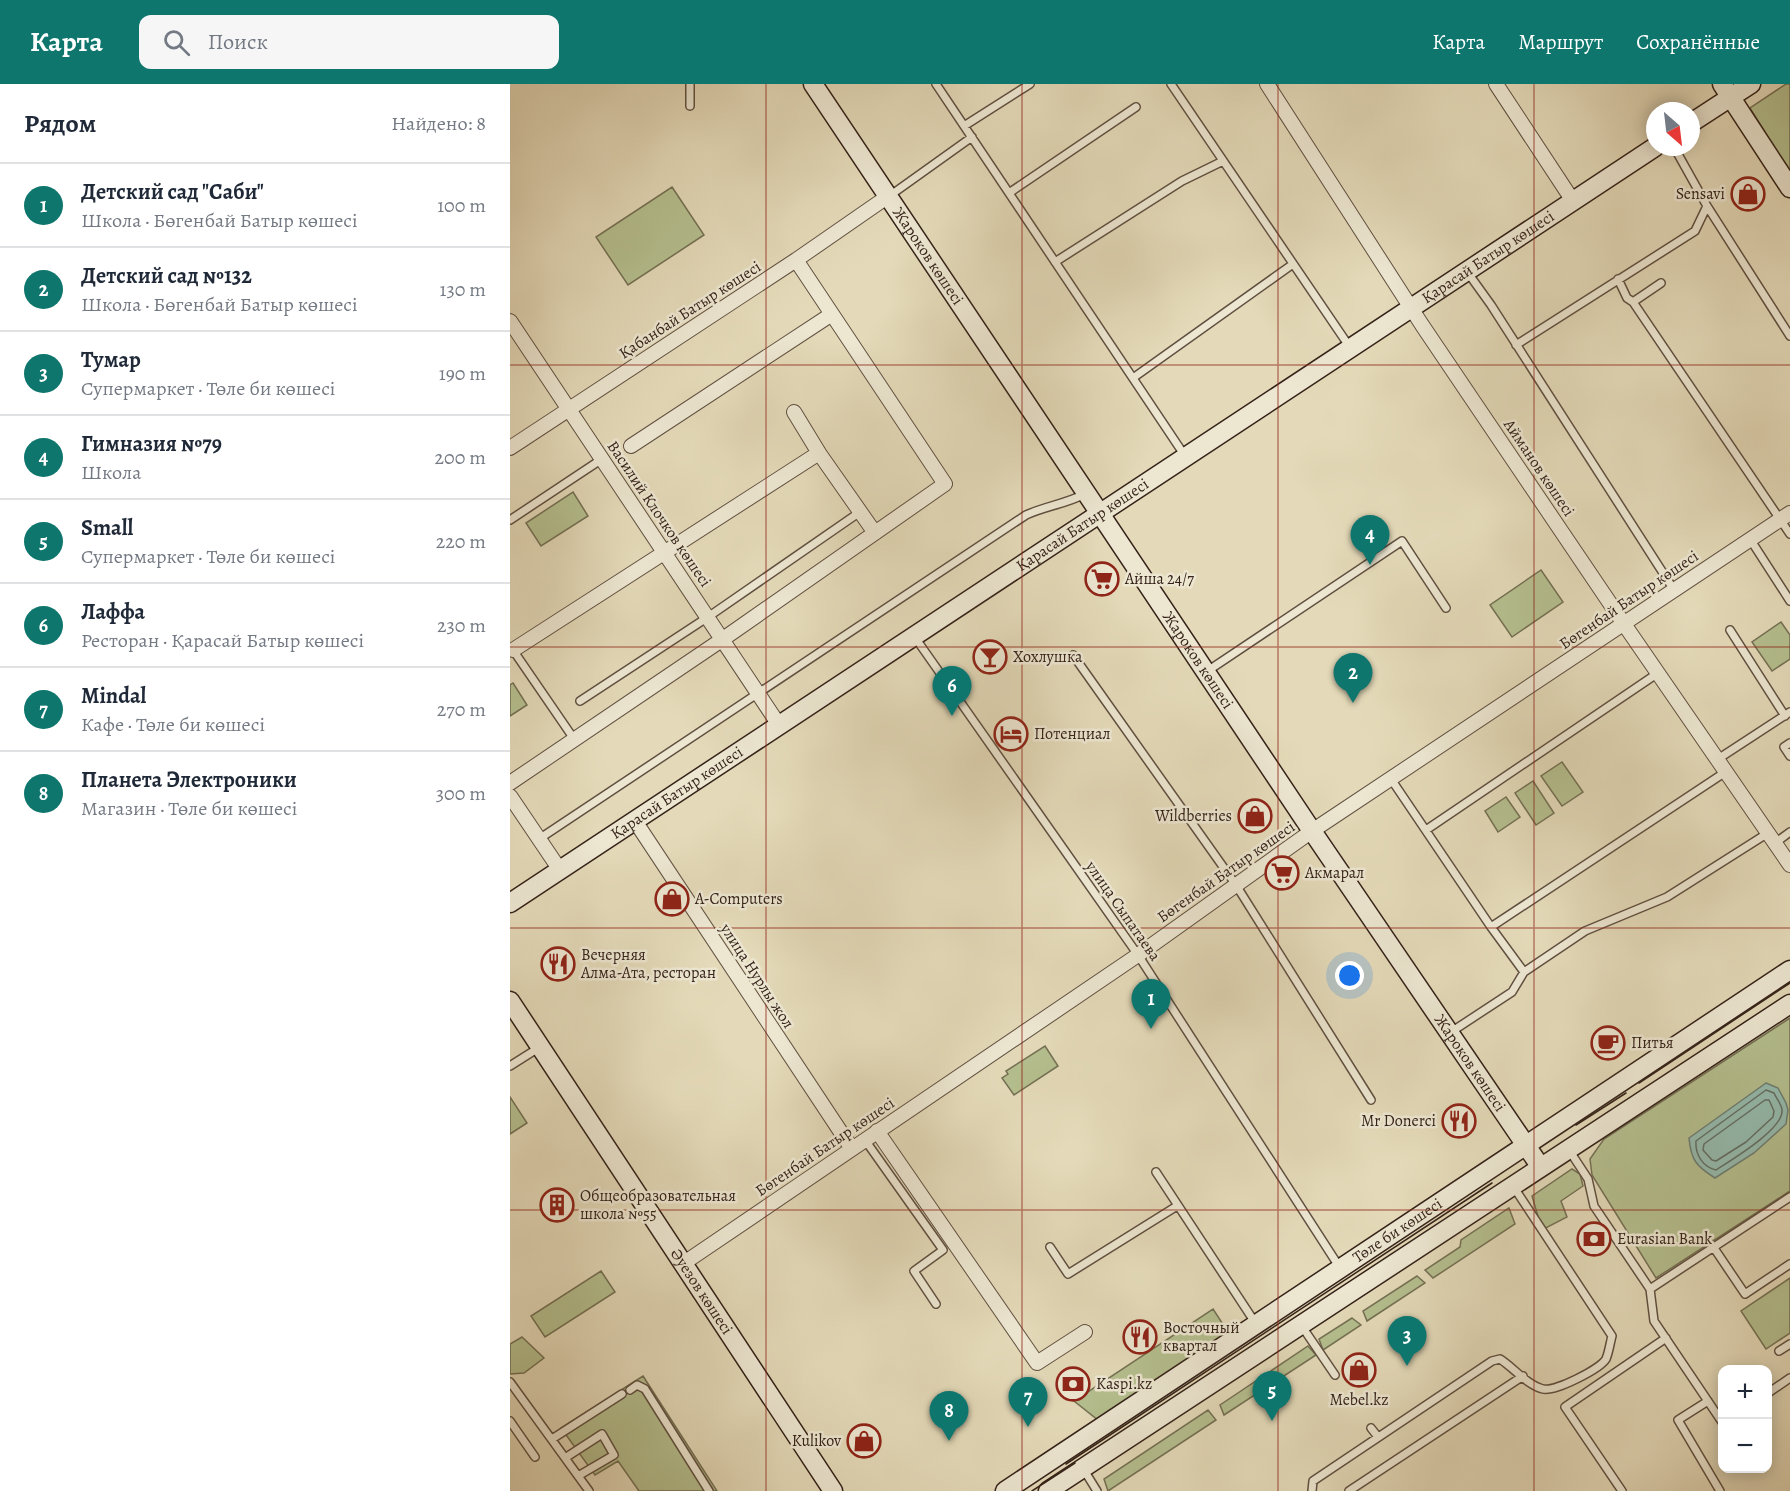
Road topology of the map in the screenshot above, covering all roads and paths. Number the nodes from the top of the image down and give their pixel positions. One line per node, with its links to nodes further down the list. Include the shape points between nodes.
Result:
1 (690, 84): 10 (lane)
2 (813, 84): 20 (street, Жароков көшесі)
3 (936, 84): 13 (lane)
4 (1030, 84): 13 (lane)
5 (1171, 84): 17 (lane)
6 (1267, 84): 30 (street, Айманов көшесі)
7 (1496, 84): 21 (street)
8 (1751, 84): 9 (street)
9 (1726, 91): 12 (street); 18 (street)
10 (690, 106)
11 (1136, 107): 19 (lane)
12 (1700, 115)
13 (964, 126): 14 (lane)
14 (972, 137): 19 (lane); 20 (lane)
15 (1646, 153): 21 (street, Қарасай Батыр көшесі)
16 (1679, 156): 22 (lane)
17 (1223, 161): 24 (lane, via 1182,182); 25 (lane)
18 (1790, 188)
19 (1009, 193): 24 (lane)
20 (887, 197): 23 (street, Қабанбай Батыр көшесі); 44 (street, Жароков көшесі)
21 (1573, 201): 26 (street, Қарасай Батыр көшесі)
22 (1707, 206): 27 (lane, via 1695,231); 33 (lane)
23 (796, 260): 31 (street); 37 (street, Қабанбай Батыр көшесі)
24 (1055, 262): 36 (lane)
25 (1293, 264): 35 (lane); 36 (lane)
26 (1467, 272): 30 (street, Қарасай Батыр көшесі); 34 (lane)
27 (1618, 279): 29 (lane); 34 (lane)
28 (1661, 283): 29 (lane)
29 (1633, 302): 47 (lane)
30 (1411, 308): 35 (street, Қарасай Батыр көшесі); 57 (street, Айманов көшесі)
31 (832, 314): 39 (street); 49 (street, via 945,484)
32 (510, 321): 37 (street, Василий Клочков көшесі)
33 (1790, 336)
34 (1516, 345): 53 (lane)
35 (1350, 348): 42 (street, Қарасай Батыр көшесі)
36 (1132, 378): 42 (lane)
37 (569, 409): 40 (street, Қабанбай Батыр көшесі); 43 (street, Василий Клочков көшесі)
38 (794, 412): 41 (street)
39 (631, 446)
40 (510, 448)
41 (819, 453): 45 (street); 52 (street)
42 (1185, 457): 46 (street, Қарасай Батыр көшесі)
43 (602, 459): 48 (lane); 52 (street, Василий Клочков көшесі)
44 (1087, 493): 46 (street, Жароков көшесі); 65 (lane, via 1026,514)
45 (860, 512): 49 (street); 56 (lane)
46 (1101, 513): 59 (street, Қарасай Батыр көшесі); 63 (street, Жароков көшесі)
47 (1785, 516): 50 (lane); 51 (street, Бөгенбай Батыр көшесі)
48 (510, 520)
49 (875, 533): 60 (street)
50 (1790, 534)
51 (1750, 540): 53 (street, Бөгенбай Батыр көшесі); 54 (lane)
52 (665, 552): 56 (street, Василий Клочков көшесі); 61 (street)
53 (1674, 590): 57 (street, Бөгенбай Батыр көшесі)
54 (1790, 601)
55 (1446, 608): 63 (lane, via 1402,541)
56 (708, 617): 60 (street, Василий Клочков көшесі); 66 (lane)
57 (1624, 624): 64 (street, Айманов көшесі); 74 (street, Бөгенбай Батыр көшесі)
58 (1730, 630): 67 (lane)
59 (914, 636): 68 (street, Қарасай Батыр көшесі); 88 (lane, улица Сыпатаева)
60 (723, 639): 65 (street, Василий Клочков көшесі); 69 (street)
61 (511, 647): 69 (lane)
62 (1073, 656): 85 (lane)
63 (1206, 672): 79 (street, Жароков көшесі)
64 (1658, 673): 72 (street, Айманов көшесі); 78 (lane)
65 (759, 693): 68 (street, Василий Клочков көшесі); 82 (lane)
66 (580, 701)
67 (1787, 714): 72 (lane)
68 (779, 725): 77 (street, Қарасай Батыр көшесі)
69 (574, 739): 75 (street)
70 (1790, 743): 71 (lane, via 1784,747)
71 (1790, 756)
72 (1718, 759): 73 (street, Айманов көшесі)
73 (1727, 771): 81 (street, Айманов көшесі); 87 (lane)
74 (1391, 779): 78 (lane); 79 (street, Бөгенбай Батыр көшесі)
75 (510, 783)
76 (510, 796): 82 (street)
77 (635, 821): 84 (street, Қарасай Батыр көшесі); 103 (street, улица Нурлы жол)
78 (1426, 830): 87 (lane)
79 (1312, 831): 85 (street, Бөгенбай Батыр көшесі); 93 (street, Жароков көшесі)
80 (1790, 832): 81 (lane)
81 (1772, 838): 83 (street, Айманов көшесі); 90 (lane, via 1667,897 1585,931)
82 (539, 839): 84 (street)
83 (1790, 865)
84 (560, 870): 86 (street, Қарасай Батыр көшесі)
85 (1236, 885): 88 (street, Бөгенбай Батыр көшесі); 98 (lane)
86 (510, 903)
87 (1491, 927): 90 (lane)
88 (1138, 955): 99 (street, Бөгенбай Батыр көшесі); 113 (lane, улица Сыпатаева)
89 (1790, 970): 96 (street, Төле би көшесі)
90 (1524, 972): 93 (lane, via 1512,992)
91 (510, 1001): 94 (street, Әуезов көшесі)
92 (1790, 1004): 97 (street, Төле би көшесі)
93 (1449, 1033): 101 (street, Жароков көшесі)
94 (540, 1047): 95 (lane); 111 (street, Әуезов көшесі)
95 (510, 1066)
96 (1630, 1076): 97 (street, via 1632,1089); 101 (street, Төле би көшесі)
97 (1649, 1097): 102 (street, Төле би көшесі)
98 (1371, 1100)
99 (878, 1131): 100 (street, Бөгенбай Батыр көшесі); 118 (street, via 1037,1363)
100 (865, 1140): 103 (street, Бөгенбай Батыр көшесі); 115 (lane, via 943,1250 914,1270)
101 (1526, 1145): 104 (street, Жароков көшесі); 113 (street, Төле би көшесі)
102 (1568, 1148): 104 (street, Төле би көшесі); 114 (lane, via 1588,1179 1594,1206)
103 (852, 1149): 111 (street, Бөгенбай Батыр көшесі)
104 (1540, 1166): 106 (street, Төле би көшесі)
105 (1156, 1172): 108 (lane)
106 (1513, 1184): 117 (street, Төле би көшесі); 123 (lane, via 1612,1336 1605,1360 1558,1387 1545,1390)
107 (1790, 1197): 110 (lane)
108 (1177, 1206): 109 (lane, via 1068,1274); 116 (lane)
109 (1050, 1247)
110 (1714, 1248): 112 (lane, via 1745,1294); 114 (lane)
111 (684, 1263): 139 (street, Әуезов көшесі)
112 (1790, 1264)
113 (1340, 1268): 116 (street, Төле би көшесі)
114 (1650, 1289): 119 (lane, via 1654,1321)
115 (936, 1304)
116 (1256, 1324): 142 (street, Төле би көшесі)
117 (1300, 1324): 122 (lane); 137 (street, Төле би көшесі)
118 (1085, 1332)
119 (1666, 1338): 129 (lane); 147 (lane, via 1565,1407)
120 (1790, 1344): 121 (lane)
121 (1779, 1351)
122 (1335, 1375)
123 (1523, 1376): 133 (lane, via 1500,1359 1492,1361); 146 (lane)
124 (1790, 1378): 127 (lane)
125 (510, 1382): 134 (lane)
126 (630, 1390): 141 (lane, via 638,1385 645,1389)
127 (1772, 1390)
128 (622, 1394): 134 (lane)
129 (1708, 1401): 130 (lane); 148 (lane, via 1678,1420)
130 (1720, 1419)
131 (510, 1421): 135 (lane)
132 (1371, 1428): 133 (lane)
133 (1378, 1437): 145 (lane, via 1313,1480)
134 (552, 1439): 136 (lane)
135 (535, 1458)
136 (565, 1458): 138 (lane); 138 (lane, via 602,1434 614,1455)
137 (1082, 1468): 143 (street, Төле би көшесі); 144 (lane)
138 (578, 1476): 140 (lane)
139 (828, 1487)
140 (590, 1491)
141 (709, 1491)
142 (1005, 1491)
143 (1048, 1491)
144 (1097, 1491)
145 (1312, 1491)
146 (1350, 1491)
147 (1622, 1491)
148 (1720, 1491)

